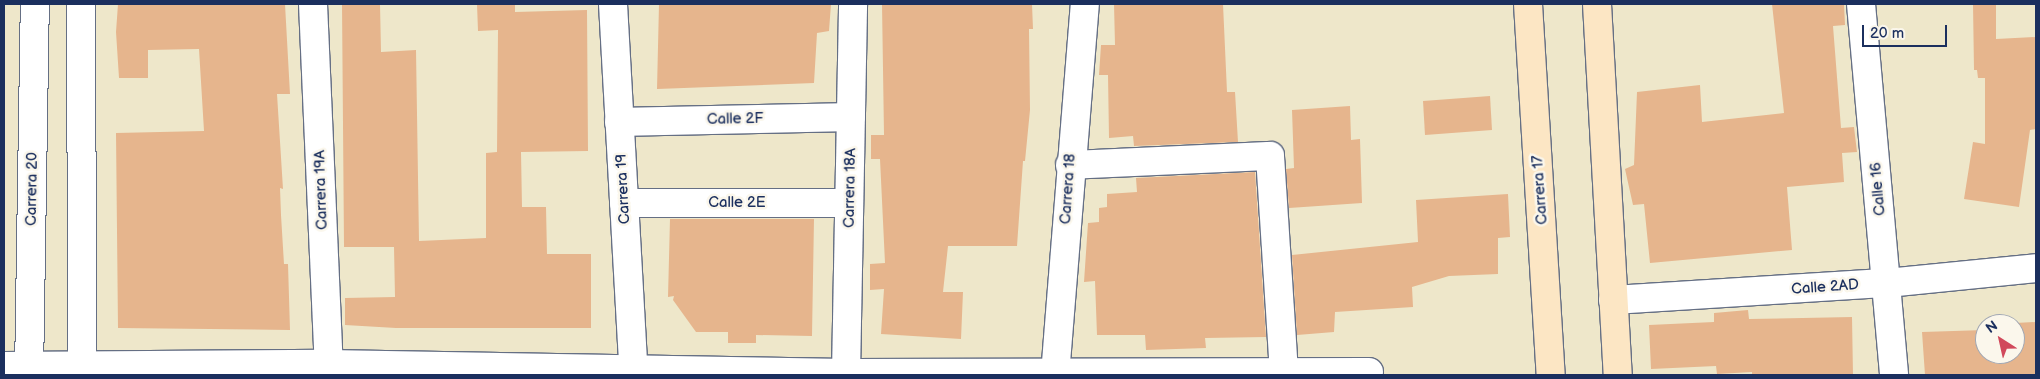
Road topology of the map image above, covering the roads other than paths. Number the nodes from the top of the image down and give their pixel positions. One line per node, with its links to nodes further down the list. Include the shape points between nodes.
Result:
1 (35, 4): 18 (street, Carrera 20)
2 (81, 4): 19 (street)
3 (313, 4): 20 (street, Carrera 19A)
4 (613, 4): 11 (street, Carrera 19)
5 (853, 4): 10 (street, Carrera 18A)
6 (1085, 4): 12 (street, Carrera 18)
7 (1528, 4): 26 (street, Carrera 17)
8 (1597, 4): 17 (street)
9 (1861, 4): 16 (street, Calle 16)
10 (851, 117): 11 (street, Calle 2F); 14 (street, Carrera 18A)
11 (619, 122): 13 (street, Carrera 19)
12 (1070, 165): 21 (street, via 1270,156); 25 (street, Carrera 18)
13 (624, 203): 14 (street, Calle 2E); 23 (street, Carrera 19)
14 (849, 203): 24 (street, Carrera 18A)
15 (2036, 268): 16 (street, Calle 2AD)
16 (1888, 283): 17 (street, Calle 2AD); 28 (street, Calle 16)
17 (1613, 300): 27 (street)
18 (20, 369): 19 (street)
19 (82, 370): 20 (street)
20 (328, 370): 23 (street)
21 (1284, 371): 22 (street); 25 (street)
22 (1369, 372)
23 (634, 373): 24 (street)
24 (846, 373): 25 (street)
25 (1055, 373)
26 (1551, 375)
27 (1618, 375)
28 (1894, 375)

